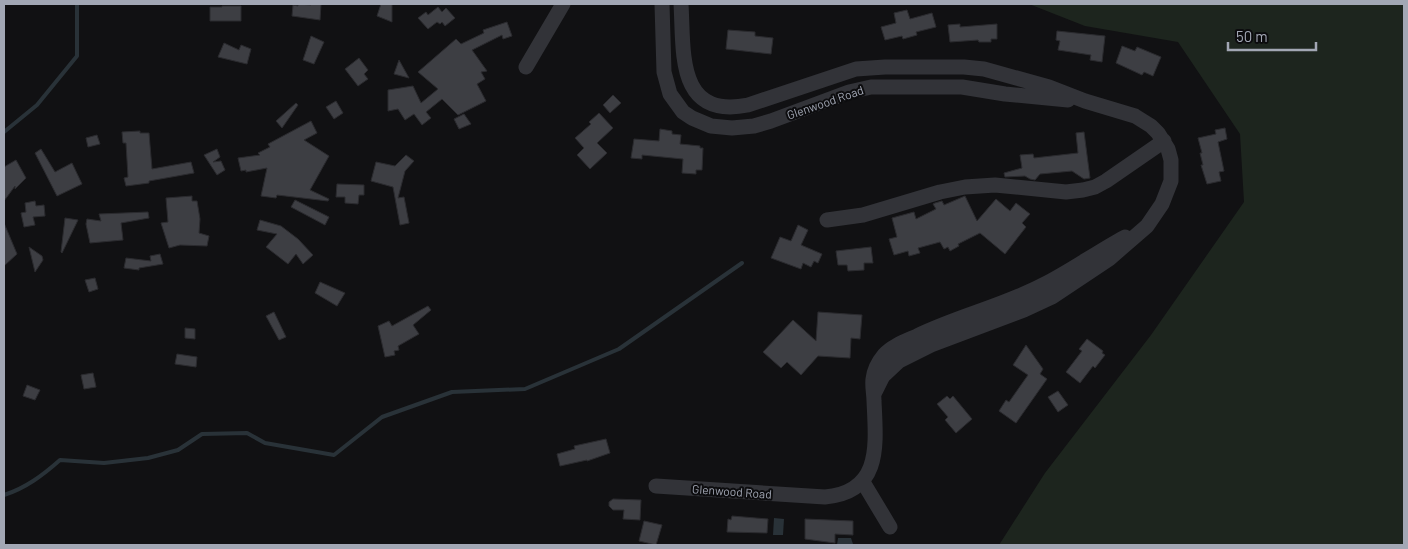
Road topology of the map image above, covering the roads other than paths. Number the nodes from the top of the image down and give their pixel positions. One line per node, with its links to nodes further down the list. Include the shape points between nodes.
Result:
1 (563, 4): 4 (street)
2 (662, 4): 5 (street, Glenwood Road, via 664,72 670,94 683,112 712,126 754,126 848,92 871,87 962,87)
3 (681, 4): 5 (street, Glenwood Road, via 689,82 699,96 717,105 748,105 845,72 885,67 984,69 1049,87)
4 (526, 68)
5 (1085, 102): 6 (street, Glenwood Road, via 1135,116 1151,126)
6 (1164, 142): 7 (street, via 1095,187 1083,190 1066,192 995,185 965,187 863,215); 8 (street, Glenwood Road, via 1171,160 1171,181 1162,204 1126,237 1044,285 924,332 886,353 873,379 875,451 871,469)
7 (827, 220)
8 (863, 482): 9 (street, Glenwood Road, via 851,491 825,497); 10 (street)
9 (656, 486)
10 (890, 528)

